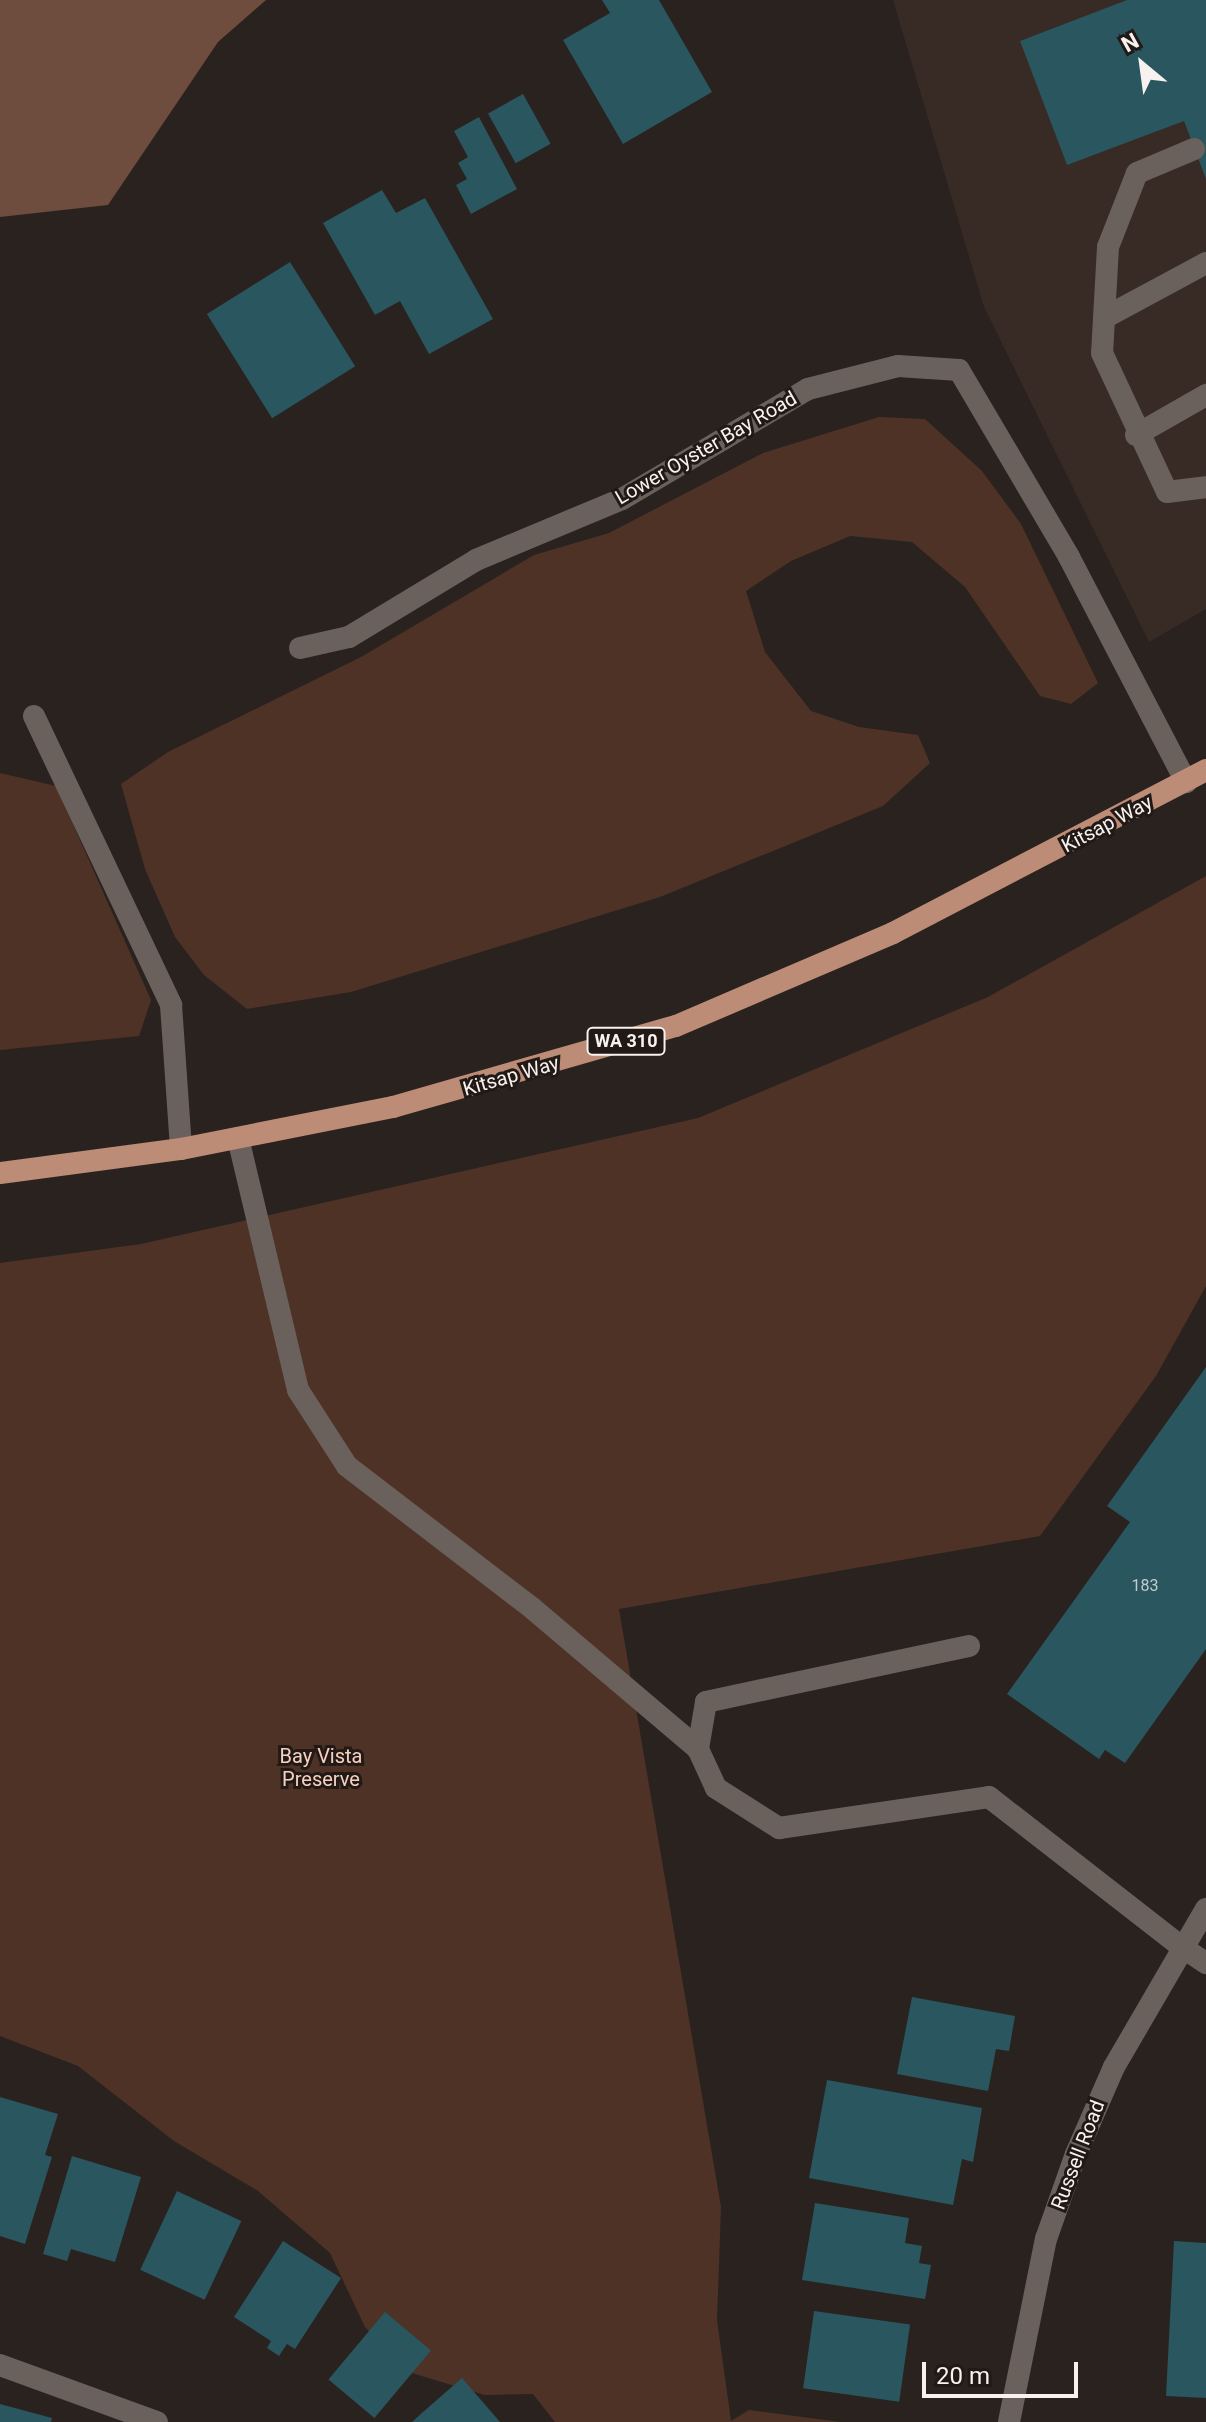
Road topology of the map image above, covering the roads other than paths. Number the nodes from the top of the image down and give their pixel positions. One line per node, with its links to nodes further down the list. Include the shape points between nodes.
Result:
1 (1194, 149): 3 (street, via 1137,173 1108,247)
2 (1206, 263): 3 (street)
3 (1104, 318): 5 (street, via 1102,353)
4 (1206, 395): 5 (street)
5 (1136, 435): 6 (street, via 1167,492)
6 (1206, 487)
7 (300, 648): 10 (street, Lower Oyster Bay Road, via 349,637 476,560 622,499 808,389 898,366 959,370 1069,557)
8 (34, 716): 12 (street, via 171,1005)
9 (1206, 770): 10 (main road, Kitsap Way / WA 310)
10 (1186, 782): 11 (main road, Kitsap Way / WA 310, via 893,933 676,1026 495,1082)
11 (238, 1138): 12 (main road, Kitsap Way / WA 310); 15 (street, via 298,1390 347,1466 532,1608)
12 (181, 1149): 13 (main road, Kitsap Way / WA 310)
13 (0, 1173)
14 (969, 1646): 15 (street, via 706,1702)
15 (698, 1749): 17 (street, via 716,1788 779,1828 989,1797)
16 (1206, 1909): 17 (street, Russell Road)
17 (1182, 1947): 18 (street); 21 (street, Russell Road, via 1114,2067 1076,2154 1046,2239)
18 (1206, 1963)
19 (0, 2365): 20 (street)
20 (157, 2422)
21 (1009, 2422)

